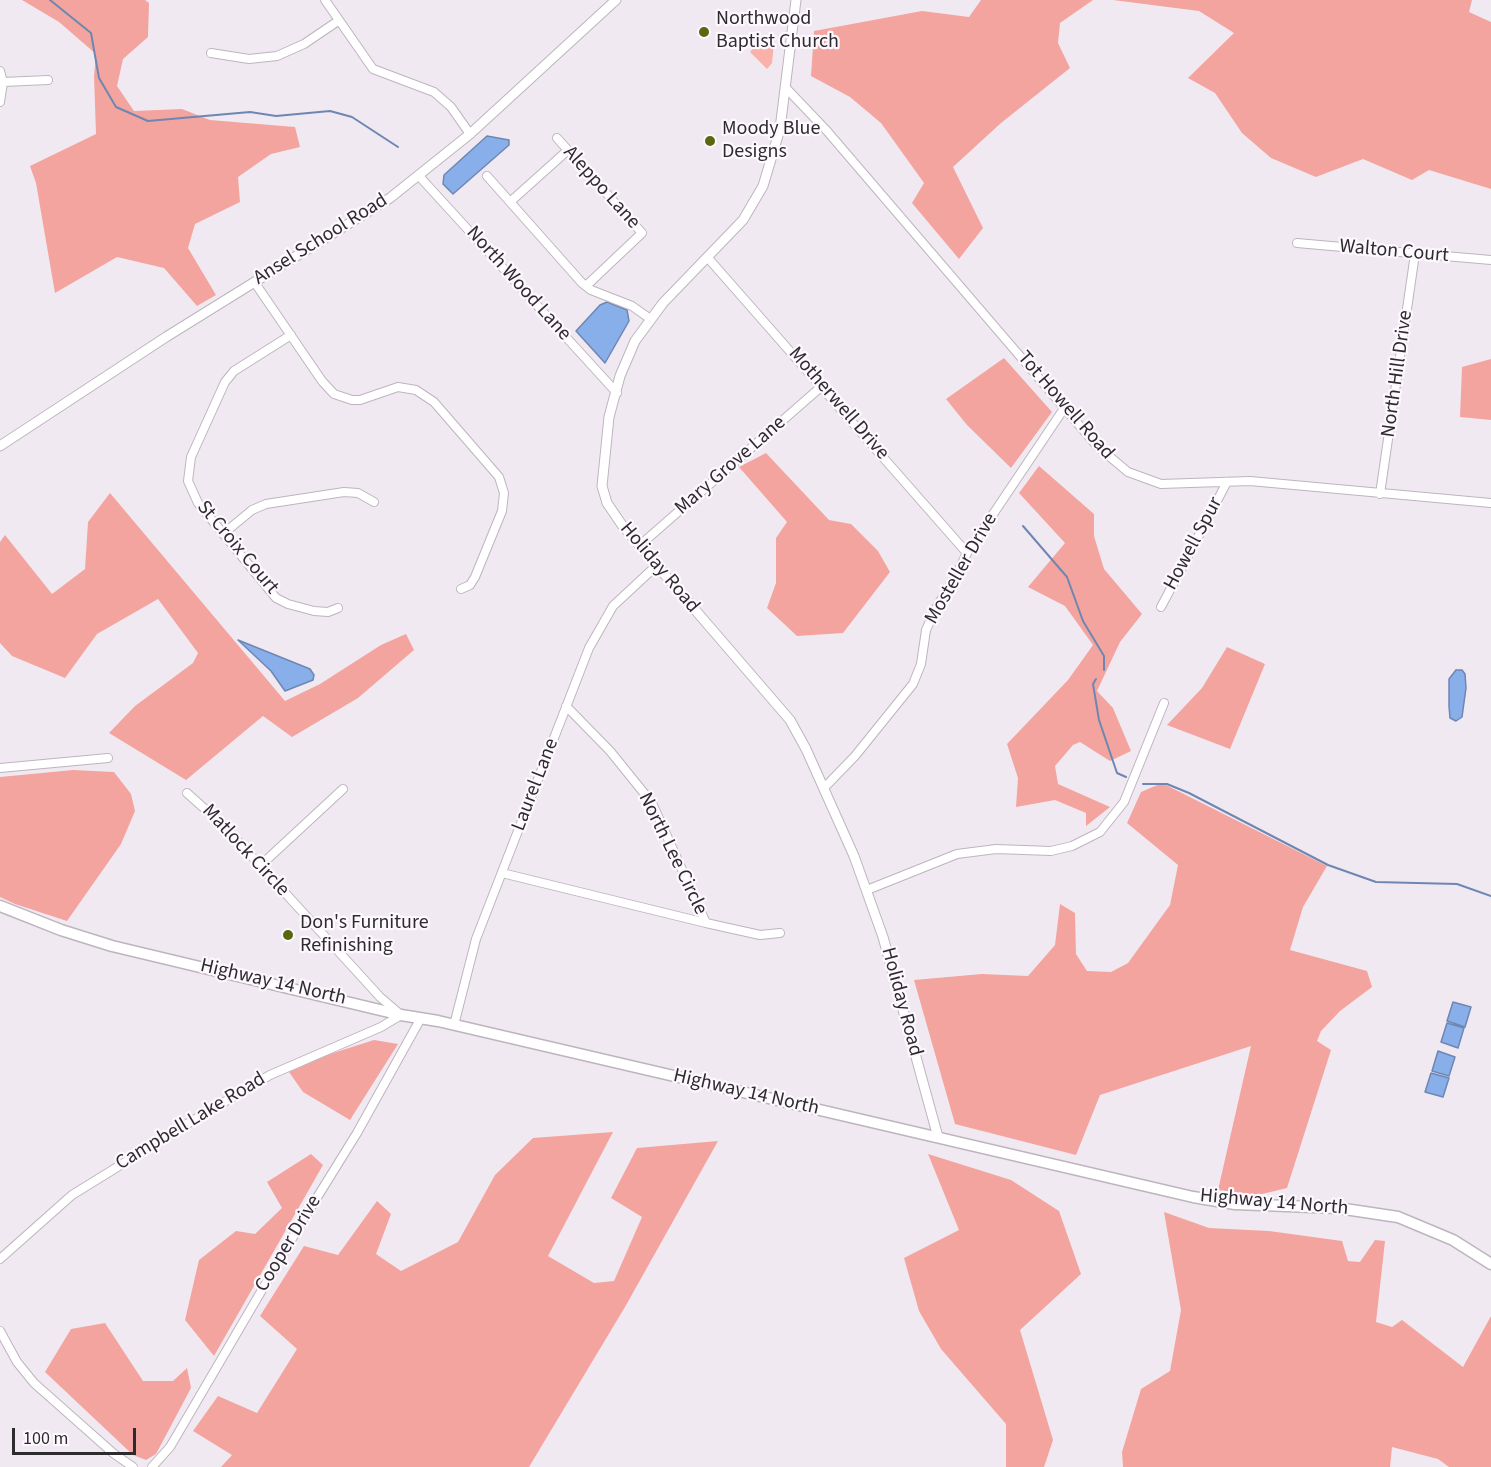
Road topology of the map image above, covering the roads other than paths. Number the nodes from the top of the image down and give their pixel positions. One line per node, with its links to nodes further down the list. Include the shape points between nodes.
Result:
1 (325, 0): 4 (street)
2 (616, 0): 11 (street, Ansel School Road)
3 (796, 0): 9 (street, Holiday Road)
4 (338, 21): 5 (street, via 278,56 249,59); 11 (street, via 373,69 434,92 451,107)
5 (212, 53)
6 (0, 71): 8 (street)
7 (48, 80): 8 (street)
8 (3, 82): 10 (street)
9 (786, 88): 19 (street, Holiday Road, via 776,149 761,191 743,220); 27 (street, Tot Howell Road)
10 (0, 102)
11 (470, 134): 14 (street, Ansel School Road)
12 (557, 138): 13 (street, Aleppo Lane)
13 (568, 150): 16 (street); 22 (street, Aleppo Lane, via 642,233)
14 (419, 176): 21 (street, Ansel School Road, via 352,223); 26 (street, North Wood Lane)
15 (487, 176): 16 (street)
16 (510, 202): 22 (street)
17 (1297, 243): 18 (street, Walton Court)
18 (1415, 254): 20 (street, Walton Court); 30 (street, North Hill Drive)
19 (708, 258): 23 (street, Holiday Road); 25 (street, Motherwell Drive)
20 (1491, 260)
21 (255, 282): 24 (street); 28 (street, Ansel School Road)
22 (586, 286): 23 (street)
23 (650, 318): 26 (street, Holiday Road, via 628,353)
24 (291, 334): 33 (street, St Croix Court, via 229,376 191,457 187,475 191,492); 37 (street, via 328,388 343,398 360,400 402,387 423,394 499,477 504,494 502,511 475,577)
25 (822, 386): 34 (street, Mary Grove Lane); 35 (street, Motherwell Drive)
26 (616, 393): 34 (street, Holiday Road, via 604,443 602,486 612,511)
27 (1065, 407): 29 (street, Tot Howell Road, via 1111,460 1138,477 1177,485); 35 (street, Mosteller Drive)
28 (0, 446)
29 (1227, 482): 30 (street, Tot Howell Road); 38 (street, Howell Spur)
30 (1380, 494): 32 (street, Tot Howell Road)
31 (374, 502): 33 (street, via 358,493 344,492 266,504 252,510)
32 (1491, 504)
33 (223, 534): 39 (street, St Croix Court, via 281,601 314,611)
34 (639, 546): 36 (street, Holiday Road)
35 (967, 553): 44 (street, Mosteller Drive, via 929,621 913,684)
36 (656, 566): 41 (street, Laurel Lane, via 625,593 604,619); 44 (street, Holiday Road, via 790,720)
37 (461, 589)
38 (1161, 607)
39 (338, 608)
40 (1164, 703): 49 (street, via 1124,802 1100,832 1051,851 996,849 957,854)
41 (566, 706): 48 (street, Laurel Lane); 51 (street, North Lee Circle, via 610,751 652,803)
42 (108, 758): 43 (street)
43 (0, 768)
44 (824, 788): 49 (street, Holiday Road)
45 (343, 789): 47 (street)
46 (187, 793): 47 (street, Matlock Circle)
47 (261, 865): 53 (street, Matlock Circle, via 373,990)
48 (502, 873): 51 (street, North Lee Circle); 55 (street, Laurel Lane, via 476,939)
49 (867, 890): 56 (street, Holiday Road, via 893,968)
50 (0, 906): 53 (main road, Highway 14 North, via 112,946)
51 (706, 922): 52 (street, North Lee Circle, via 760,935)
52 (780, 933)
53 (401, 1015): 54 (main road, Highway 14 North); 57 (street, Campbell Lake Road, via 270,1075 187,1124 72,1195)
54 (421, 1018): 55 (main road, Highway 14 North); 61 (street, Cooper Drive, via 176,1438)
55 (454, 1025): 56 (main road, Highway 14 North)
56 (938, 1137): 58 (main road, Highway 14 North, via 1218,1201 1338,1208 1398,1217 1453,1240)
57 (0, 1259)
58 (1491, 1264)
59 (0, 1331): 60 (street, via 34,1383 113,1454)
60 (133, 1467)
61 (152, 1467)

